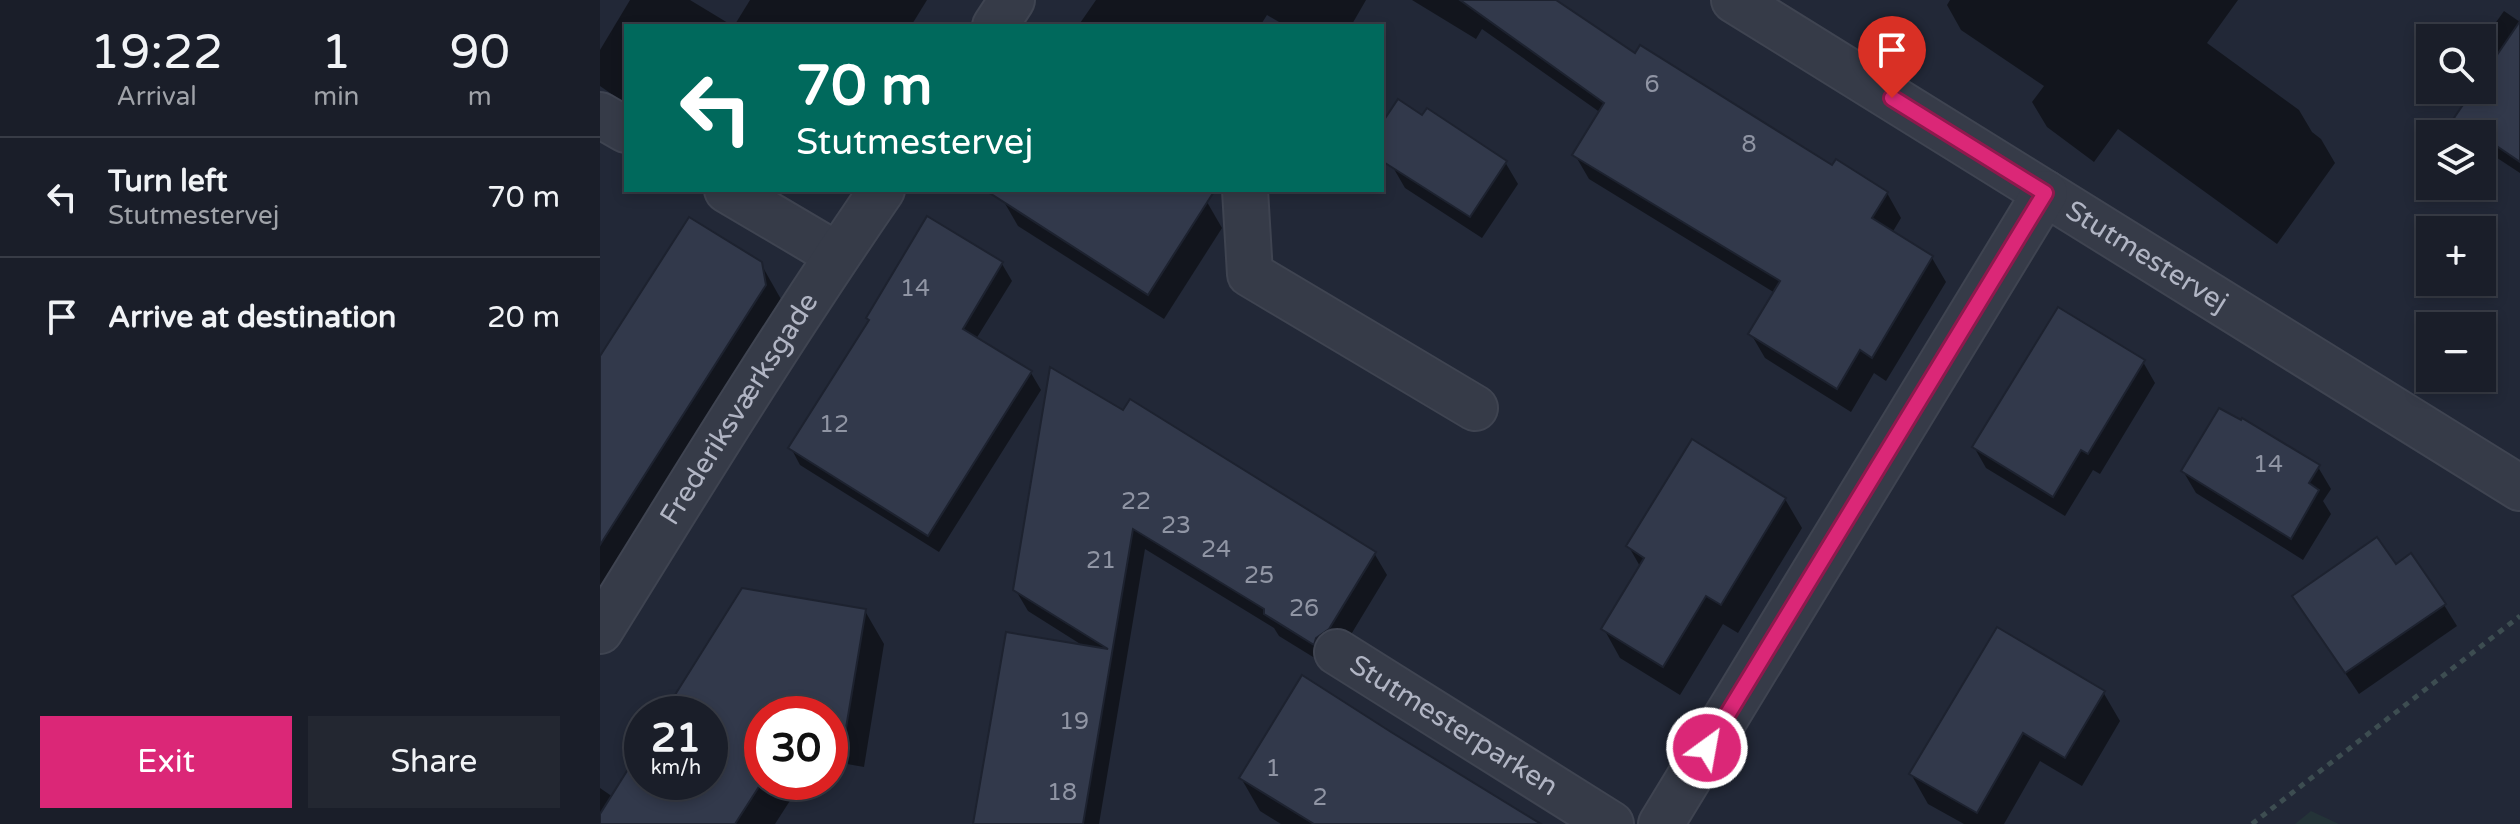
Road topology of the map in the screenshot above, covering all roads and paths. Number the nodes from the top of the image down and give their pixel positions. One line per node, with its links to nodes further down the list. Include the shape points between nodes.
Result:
1 (1012, 0): 3 (street)
2 (1734, 0): 9 (street, Stutmestervej)
3 (996, 24)
4 (600, 115): 5 (street)
5 (624, 129)
6 (730, 192): 10 (street)
7 (881, 192): 10 (street, Frederiksværksgade)
8 (1245, 192): 11 (street, via 1250,274)
9 (2045, 193): 12 (street, Stutmestervej); 17 (street)
10 (837, 255): 14 (street, Frederiksværksgade)
11 (1475, 408)
12 (2520, 488)
13 (2520, 616): 18 (path)
14 (600, 631)
15 (1337, 652): 16 (street, Stutmesterparken)
16 (1611, 824)
17 (1661, 824)
18 (2252, 824)

